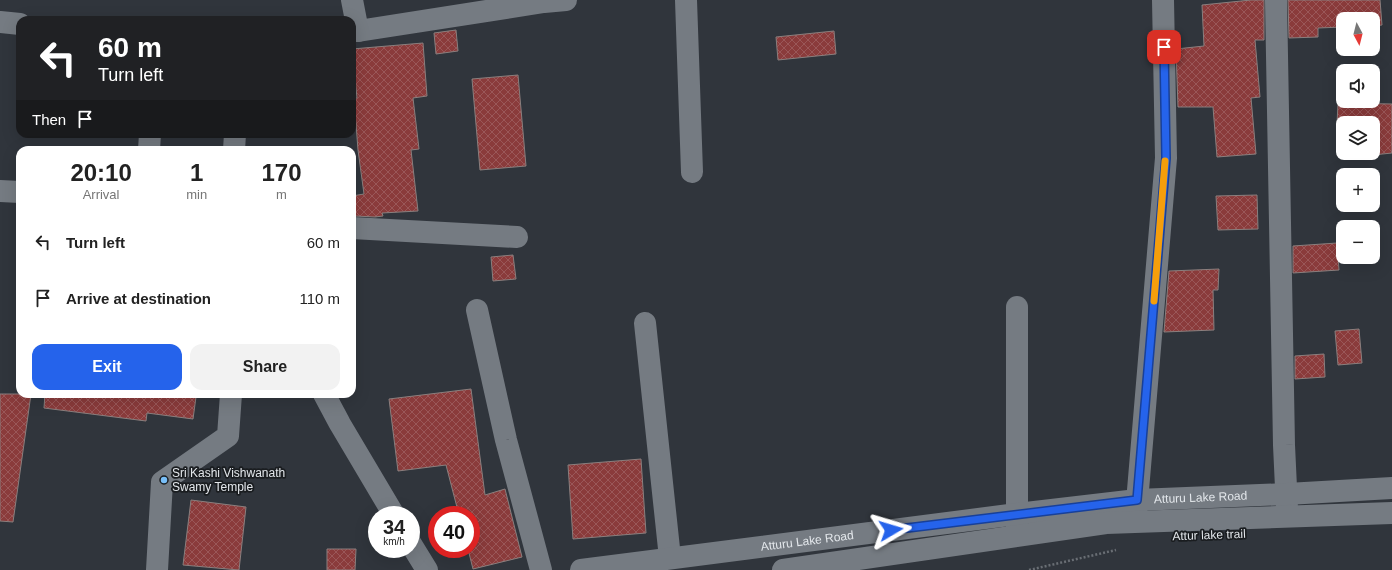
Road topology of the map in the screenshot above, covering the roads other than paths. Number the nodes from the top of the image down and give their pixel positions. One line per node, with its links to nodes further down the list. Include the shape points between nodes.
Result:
1 (352, 0): 6 (street)
2 (566, 0): 9 (street)
3 (686, 0): 10 (street)
4 (1163, 0): 22 (street, via 1166,158)
5 (1276, 0): 21 (street)
6 (354, 16)
7 (0, 22): 8 (street)
8 (16, 24)
9 (356, 31)
10 (692, 172)
11 (0, 191): 12 (street)
12 (16, 192)
13 (356, 228): 14 (street)
14 (517, 237)
15 (1017, 307): 25 (street)
16 (477, 310): 33 (street, via 506,440)
17 (645, 323): 30 (street)
18 (231, 398): 31 (street, via 228,436 162,482)
19 (326, 398): 23 (street)
20 (1392, 483): 21 (street, Atturu Lake Road); 24 (street)
21 (1287, 494): 22 (street, Atturu Lake Road); 26 (street)
22 (1137, 500): 25 (street, Atturu Lake Road); 27 (street)
23 (389, 506)
24 (1391, 513): 26 (street, Atturu Lake Road)
25 (1017, 514): 28 (street); 30 (street, Atturu Lake Road)
26 (1288, 517): 27 (street, Atturu Lake Road)
27 (1136, 522): 28 (street, Atturu Lake Road, via 1106,523)
28 (1017, 536): 35 (street, Atturu Lake Road)
29 (420, 558): 32 (street)
30 (670, 558): 34 (street, Atturu Lake Road)
31 (157, 570)
32 (427, 570)
33 (541, 570)
34 (581, 570)
35 (783, 570)

